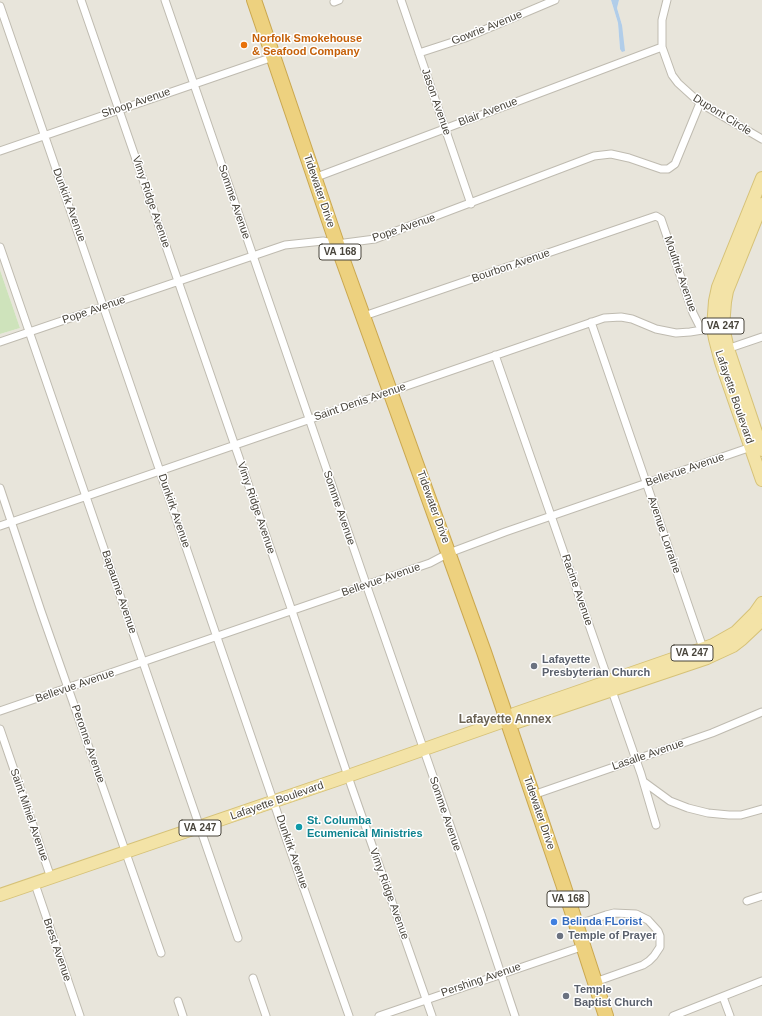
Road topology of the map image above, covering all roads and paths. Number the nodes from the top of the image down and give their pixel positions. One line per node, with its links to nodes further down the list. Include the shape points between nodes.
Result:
1 (81, 0): 13 (street, Vimy Ridge Avenue)
2 (165, 0): 11 (street, Somme Avenue)
3 (254, 0): 10 (highway, Tidewater Drive / VA 168)
4 (401, 0): 9 (street, Jason Avenue)
5 (555, 0): 9 (street, Gowrie Avenue, via 465,38)
6 (667, 0): 8 (street, Dupont Circle, via 662,20)
7 (0, 6): 15 (street, Dunkirk Avenue)
8 (662, 47): 12 (street, Dupont Circle, via 678,83); 14 (street, Blair Avenue)
9 (419, 53): 14 (street, Jason Avenue)
10 (273, 56): 11 (street, Shoop Avenue); 18 (highway, Tidewater Drive / VA 168)
11 (194, 84): 13 (street, Shoop Avenue); 25 (street, Somme Avenue)
12 (700, 103): 16 (street, Dupont Circle); 20 (street, Pope Avenue, via 675,164 668,170 629,158 603,154)
13 (119, 110): 15 (street, Shoop Avenue); 26 (street, Vimy Ridge Avenue)
14 (445, 128): 18 (street, Blair Avenue); 20 (street, Jason Avenue)
15 (45, 135): 17 (street, Shoop Avenue); 27 (street, Dunkirk Avenue)
16 (762, 139)
17 (0, 151)
18 (314, 178): 23 (highway, Tidewater Drive / VA 168)
19 (762, 178): 30 (main road, Lafayette Boulevard / VA 247, via 718,287)
20 (471, 204): 23 (street, Pope Avenue, via 375,239)
21 (762, 204): 30 (main road, Lafayette Boulevard / VA 247)
22 (659, 216): 28 (street, Bourbon Avenue); 30 (street, Moultrie Avenue, via 693,313 699,325)
23 (337, 244): 25 (street, Pope Avenue, via 323,241 285,245); 28 (highway, Tidewater Drive / VA 168)
24 (0, 247): 31 (street, Bapaume Avenue)
25 (253, 256): 26 (street, Pope Avenue); 37 (street, Somme Avenue)
26 (178, 281): 27 (street, Pope Avenue); 38 (street, Vimy Ridge Avenue)
27 (103, 307): 31 (street, Pope Avenue); 40 (street, Dunkirk Avenue)
28 (364, 316): 36 (highway, Tidewater Drive / VA 168)
29 (591, 322): 30 (street, Saint Denis Avenue, via 622,317 665,332 690,332); 35 (street, Saint Denis Avenue); 42 (street, Avenue Lorraine)
30 (713, 328): 34 (main road, Lafayette Boulevard / VA 247)
31 (30, 332): 33 (street, Pope Avenue); 44 (street, Bapaume Avenue)
32 (762, 337): 34 (street)
33 (0, 342)
34 (723, 351): 39 (main road, Lafayette Boulevard / VA 247)
35 (495, 355): 36 (street, Saint Denis Avenue); 45 (street, Racine Avenue)
36 (391, 392): 37 (street, Saint Denis Avenue); 48 (highway, Tidewater Drive / VA 168)
37 (309, 420): 38 (street, Saint Denis Avenue); 49 (street, Somme Avenue)
38 (234, 446): 40 (street, Saint Denis Avenue); 51 (street, Vimy Ridge Avenue)
39 (758, 447): 41 (main road, Lafayette Boulevard / VA 247); 42 (street, Bellevue Avenue)
40 (160, 471): 44 (street, Saint Denis Avenue); 53 (street, Dunkirk Avenue)
41 (762, 480)
42 (646, 483): 45 (street, Bellevue Avenue); 54 (street, Avenue Lorraine)
43 (0, 488): 46 (street, Peronne Avenue)
44 (86, 497): 46 (street, Saint Denis Avenue); 55 (street, Bapaume Avenue)
45 (551, 516): 48 (street, Bellevue Avenue); 56 (street, Racine Avenue)
46 (12, 522): 47 (street, Saint Denis Avenue); 57 (street, Peronne Avenue)
47 (0, 526)
48 (450, 553): 49 (street, Bellevue Avenue, via 430,563); 60 (highway, Tidewater Drive / VA 168)
49 (366, 585): 51 (street, Bellevue Avenue); 62 (street, Somme Avenue)
50 (762, 603): 54 (main road, Lafayette Boulevard / VA 247, via 736,632)
51 (292, 611): 53 (street, Bellevue Avenue); 64 (street, Vimy Ridge Avenue)
52 (762, 620): 54 (main road, Lafayette Boulevard / VA 247, via 733,646)
53 (217, 637): 55 (street, Bellevue Avenue); 67 (street, Dunkirk Avenue)
54 (705, 654): 56 (main road, Lafayette Boulevard / VA 247)
55 (143, 662): 57 (street, Bellevue Avenue); 70 (street, Bapaume Avenue)
56 (610, 686): 60 (main road, Lafayette Boulevard / VA 247, via 517,722); 63 (street, Racine Avenue)
57 (68, 688): 58 (street, Bellevue Avenue); 71 (street, Peronne Avenue)
58 (0, 711)
59 (762, 712): 63 (street, Lasalle Avenue, via 731,726)
60 (507, 720): 62 (main road, Lafayette Boulevard / VA 247); 66 (highway, Tidewater Drive / VA 168)
61 (0, 729): 72 (street, Saint Mihiel Avenue)
62 (423, 750): 64 (main road, Lafayette Boulevard / VA 247); 81 (street, Somme Avenue)
63 (636, 759): 65 (street, Racine Avenue); 66 (street, Lasalle Avenue)
64 (348, 776): 67 (main road, Lafayette Boulevard / VA 247); 86 (street, Vimy Ridge Avenue)
65 (644, 782): 68 (street, via 670,800 708,813 729,815); 69 (street, Racine Avenue)
66 (533, 795): 77 (highway, Tidewater Drive / VA 168)
67 (275, 802): 70 (main road, Lafayette Boulevard / VA 247); 91 (street, Dunkirk Avenue)
68 (762, 809)
69 (656, 825)
70 (200, 828): 71 (main road, Lafayette Boulevard / VA 247); 78 (street, Bapaume Avenue)
71 (126, 853): 72 (main road, Lafayette Boulevard / VA 247); 80 (street, Peronne Avenue)
72 (51, 878): 73 (main road, Lafayette Boulevard / VA 247)
73 (35, 884): 74 (main road, Lafayette Boulevard / VA 247); 88 (street, Brest Avenue)
74 (0, 895)
75 (762, 896): 76 (street)
76 (747, 901)
77 (576, 925): 79 (highway, Tidewater Drive / VA 168); 84 (street, via 614,913 636,914 648,920 660,936 658,952 649,961)
78 (238, 938)
79 (584, 946): 81 (street, Pershing Avenue); 84 (highway, Tidewater Drive / VA 168)
80 (161, 953)
81 (500, 974): 86 (street, Pershing Avenue); 94 (street, Somme Avenue)
82 (253, 978): 90 (street)
83 (762, 981): 85 (street)
84 (594, 982): 95 (highway, Tidewater Drive / VA 168)
85 (723, 997): 96 (street); 97 (street)
86 (426, 999): 92 (street, Pershing Avenue); 93 (street, Vimy Ridge Avenue)
87 (178, 1001): 89 (street)
88 (80, 1016)
89 (183, 1016)
90 (266, 1016)
91 (349, 1016)
92 (379, 1016)
93 (432, 1016)
94 (515, 1016)
95 (606, 1016)
96 (673, 1016)
97 (730, 1016)

